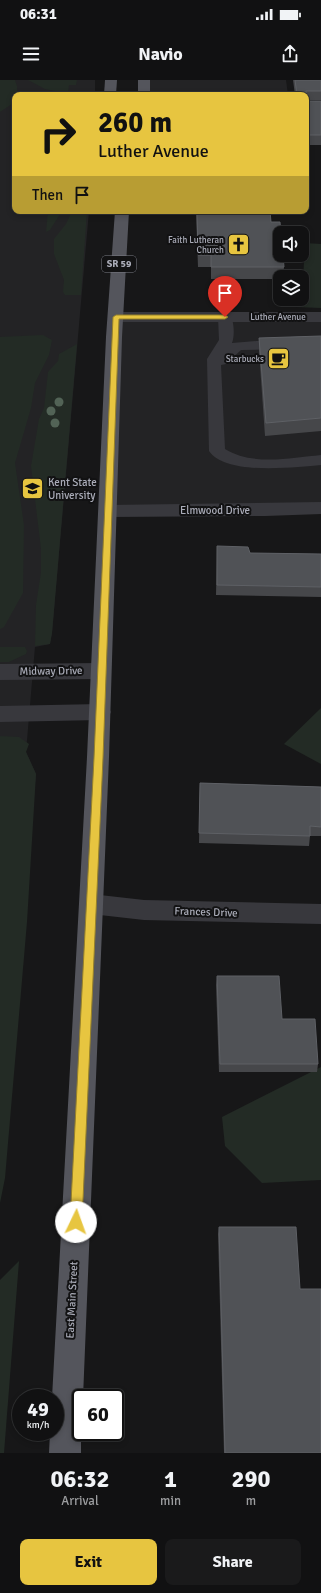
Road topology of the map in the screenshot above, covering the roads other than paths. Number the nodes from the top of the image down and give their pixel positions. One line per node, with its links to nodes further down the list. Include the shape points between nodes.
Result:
1 (111, 80): 3 (main road)
2 (144, 80): 4 (main road)
3 (110, 92)
4 (144, 92)
5 (122, 214): 6 (main road, East Main Street / SR 59)
6 (116, 317): 7 (street, Luther Avenue); 13 (main road, East Main Street / SR 59)
7 (225, 317): 8 (street, Luther Avenue); 10 (lane, via 226,344 214,359)
8 (321, 317)
9 (321, 344): 10 (lane, via 237,346)
10 (215, 367): 11 (lane, via 217,451 221,455 241,462)
11 (321, 460)
12 (321, 508): 13 (street, Elmwood Drive)
13 (108, 511): 14 (main road, East Main Street / SR 59)
14 (102, 671): 15 (street, Midway Drive); 16 (main road, East Main Street / SR 59)
15 (0, 672)
16 (100, 712): 17 (street); 18 (main road, East Main Street / SR 59)
17 (0, 714)
18 (91, 904): 19 (street, Frances Drive, via 144,910); 20 (main road, East Main Street / SR 59)
19 (321, 914)
20 (65, 1453)

